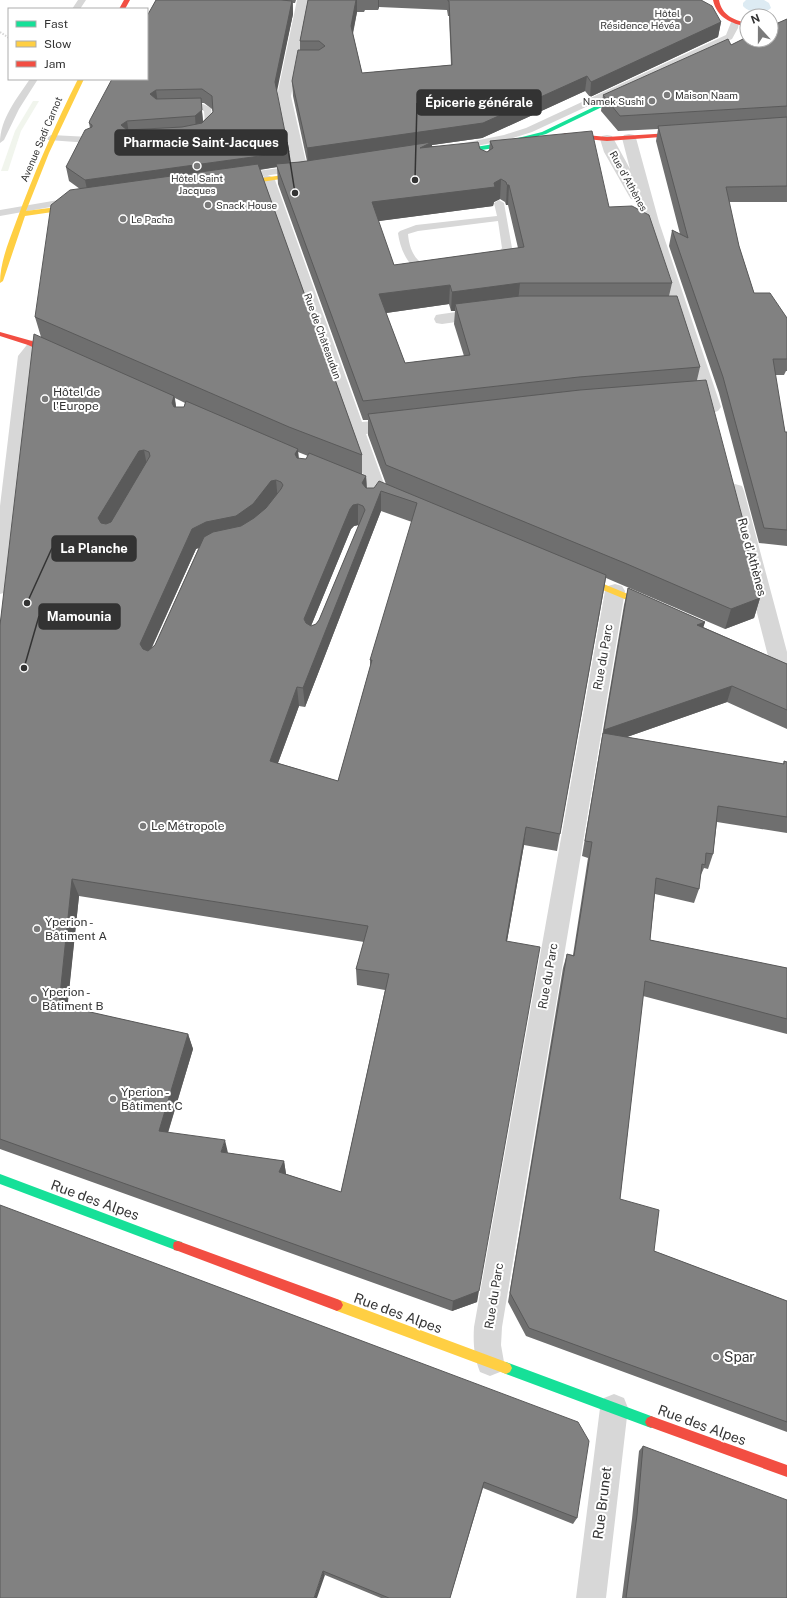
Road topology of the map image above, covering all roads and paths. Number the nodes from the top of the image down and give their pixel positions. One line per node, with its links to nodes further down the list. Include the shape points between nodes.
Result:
1 (715, 0): 4 (street, via 720,13)
2 (303, 4): 3 (street); 20 (street, via 295,61 284,96)
3 (286, 8)
4 (735, 22): 5 (street); 18 (lane, via 729,37 529,130 500,139)
5 (739, 23)
6 (738, 42): 10 (street)
7 (33, 80): 16 (lane)
8 (80, 80): 13 (street, Avenue Sadi Carnot)
9 (173, 107): 12 (lane, via 196,106 208,110 209,125)
10 (544, 132): 15 (street); 18 (street, via 479,152)
11 (695, 133): 14 (street)
12 (195, 134)
13 (51, 138): 17 (lane); 26 (street, Avenue Sadi Carnot)
14 (629, 138): 15 (street); 29 (street, Rue d'Athènes)
15 (607, 139): 29 (street, Rue d'Athènes)
16 (0, 140)
17 (90, 140)
18 (440, 151)
19 (316, 169): 20 (street)
20 (300, 172): 21 (lane); 22 (street)
21 (228, 178)
22 (267, 180): 23 (street); 42 (street, Rue de Châteaudun)
23 (222, 186)
24 (86, 202): 26 (street)
25 (499, 203): 28 (lane)
26 (23, 211): 27 (lane); 32 (street, Avenue Sadi Carnot)
27 (0, 215)
28 (502, 218): 30 (lane, via 507,248 500,256); 31 (lane, via 416,228 403,233 404,245 413,261 420,267)
29 (651, 222): 34 (street, Rue d'Athènes)
30 (480, 263)
31 (438, 268)
32 (0, 281)
33 (660, 309): 34 (street)
34 (680, 309): 41 (street, Rue d'Athènes, via 701,393)
35 (503, 311): 36 (street)
36 (442, 319)
37 (0, 334): 38 (street)
38 (36, 345): 39 (street); 46 (street, via 27,356)
39 (72, 361)
40 (411, 423): 42 (street)
41 (717, 423)
42 (356, 430): 44 (street, Rue de Châteaudun)
43 (730, 476): 49 (street, Rue d'Athènes)
44 (374, 495)
45 (567, 571): 47 (street)
46 (0, 587)
47 (615, 591): 48 (street); 51 (street, Rue du Parc, via 488,1327)
48 (665, 613)
49 (778, 663)
50 (0, 1179): 51 (street, Rue des Alpes)
51 (490, 1362): 52 (street, Rue des Alpes)
52 (614, 1408): 53 (street, Rue des Alpes); 54 (street, Rue Brunet)
53 (787, 1471)
54 (591, 1598)

